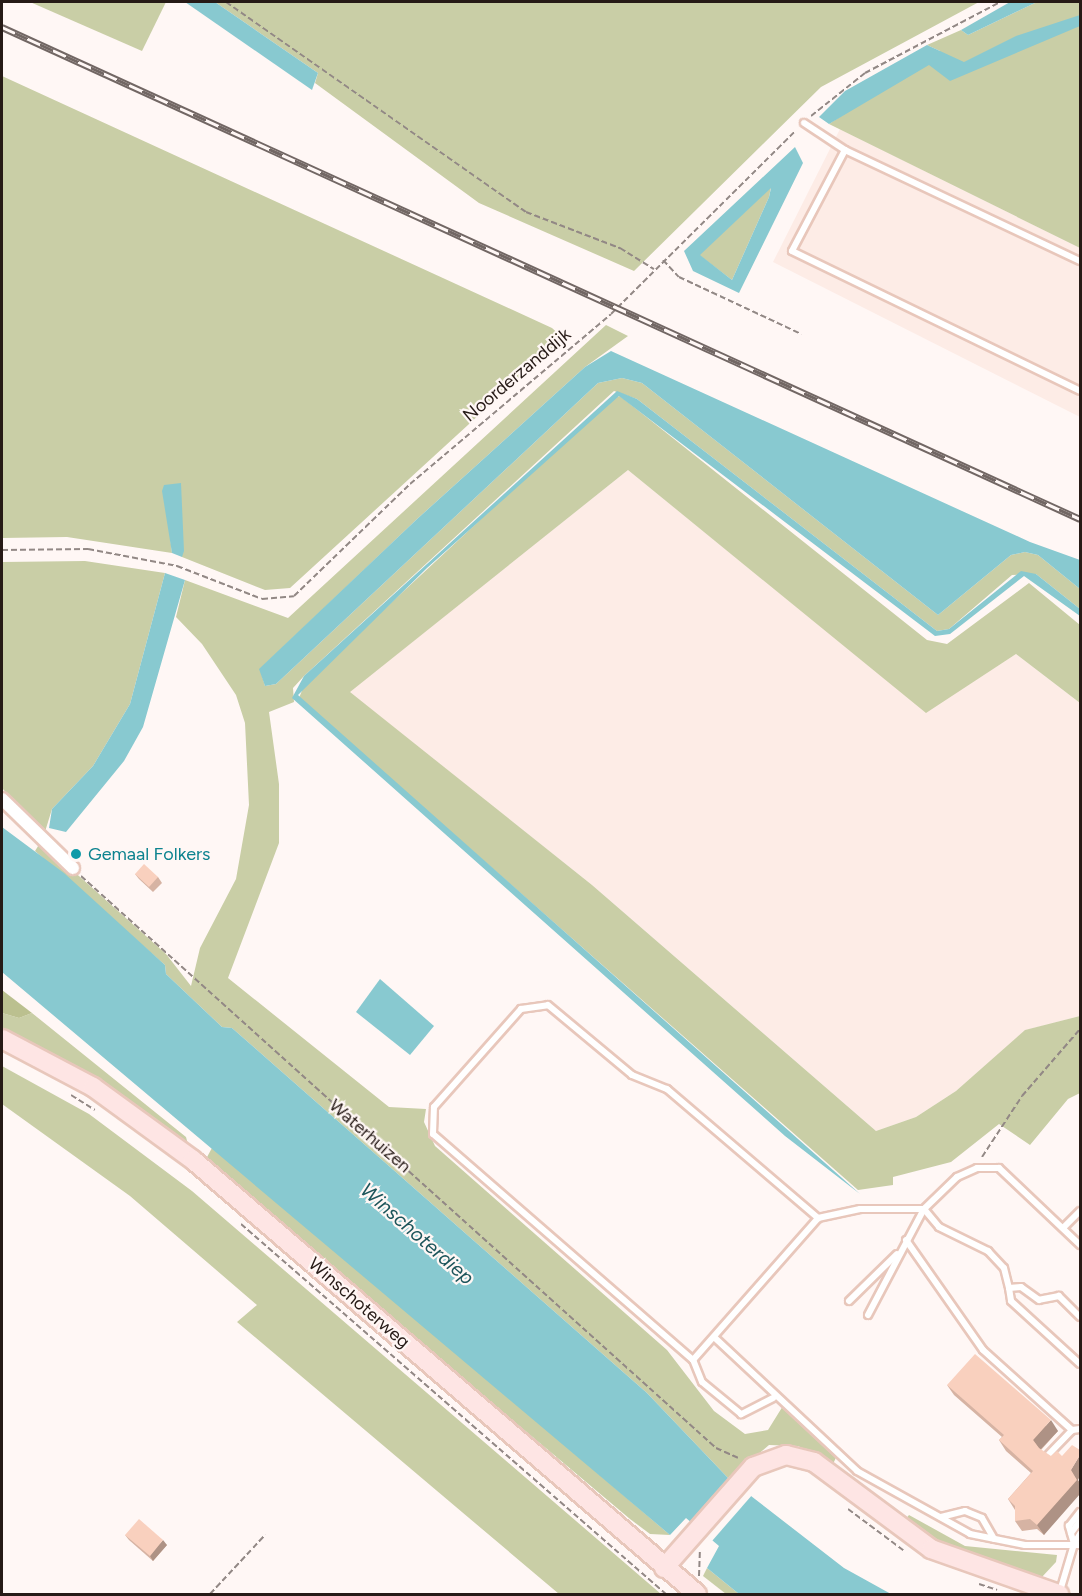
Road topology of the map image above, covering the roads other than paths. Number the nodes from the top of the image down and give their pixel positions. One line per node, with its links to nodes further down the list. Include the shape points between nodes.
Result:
1 (804, 123): 2 (lane)
2 (845, 150): 3 (lane); 4 (lane, via 792,252)
3 (1080, 261)
4 (1080, 391)
5 (2, 799): 6 (street)
6 (73, 868)
7 (2, 1039): 33 (main road, Winschoterweg, via 93,1088 193,1160)
8 (924, 1209): 10 (lane, via 860,1209); 11 (lane, via 957,1177 977,1168 999,1168); 12 (lane); 15 (lane, via 939,1227 988,1251 1004,1268)
9 (1080, 1211): 11 (lane)
10 (818, 1218): 19 (lane); 20 (lane, via 667,1089 632,1075 548,1005 521,1009 434,1107 433,1134)
11 (1063, 1228): 13 (lane)
12 (906, 1240): 14 (lane); 24 (lane, via 983,1350)
13 (1080, 1245)
14 (900, 1251): 16 (lane); 17 (lane, via 880,1301)
15 (1009, 1288): 18 (lane, via 1021,1287 1039,1300 1059,1296); 21 (lane, via 1011,1300)
16 (849, 1301)
17 (868, 1315)
18 (1080, 1317)
19 (714, 1337): 20 (lane); 22 (lane)
20 (693, 1360): 22 (lane, via 702,1383 741,1414)
21 (1080, 1364)
22 (773, 1398): 27 (lane, via 857,1471)
23 (1080, 1429): 24 (lane)
24 (1072, 1430): 25 (lane)
25 (1049, 1454)
26 (1080, 1512): 29 (lane, via 1069,1526)
27 (940, 1517): 31 (lane, via 970,1534); 31 (lane, via 964,1511 982,1518)
28 (1080, 1521): 29 (lane)
29 (1071, 1533): 32 (lane)
30 (1080, 1534): 32 (lane)
31 (994, 1539): 32 (lane, via 1025,1545)
32 (1078, 1543): 35 (lane)
33 (664, 1568): 34 (main road, Winschoterweg); 35 (main road, via 702,1536 746,1466 777,1455 805,1458 931,1550)
34 (693, 1591)
35 (1059, 1594)

